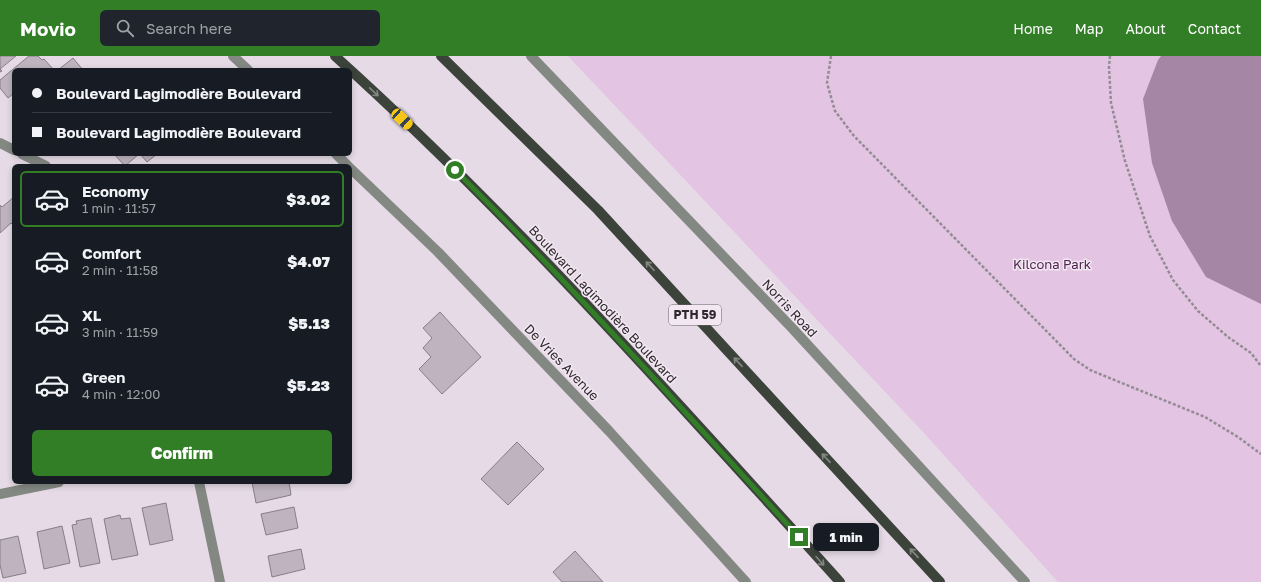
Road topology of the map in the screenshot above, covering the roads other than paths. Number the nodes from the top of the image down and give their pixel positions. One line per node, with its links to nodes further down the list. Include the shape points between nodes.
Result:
1 (233, 56): 5 (street)
2 (335, 56): 6 (main road, Boulevard Lagimodière Boulevard, one-way to 6)
3 (440, 56): 21 (main road, PTH 59, one-way to 3, via 598,210)
4 (531, 56): 22 (street, Norris Road, via 793,329)
5 (246, 68)
6 (348, 68)
7 (352, 72): 20 (main road, Boulevard Lagimodière Boulevard, one-way to 20, via 425,140 548,264)
8 (0, 143): 9 (street)
9 (12, 149)
10 (26, 156): 12 (street)
11 (338, 156): 13 (street, De Vries Avenue)
12 (42, 164)
13 (346, 164)
14 (352, 170): 19 (street, De Vries Avenue, via 438,252 609,431)
15 (49, 484): 17 (street)
16 (199, 484): 18 (street)
17 (0, 494)
18 (220, 582)
19 (746, 582)
20 (840, 582)
21 (940, 582)
22 (1025, 582)

